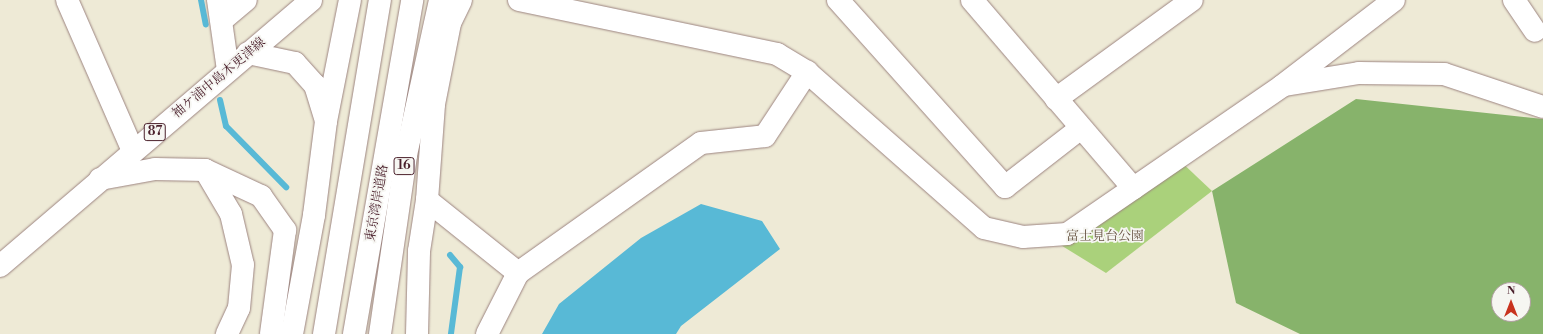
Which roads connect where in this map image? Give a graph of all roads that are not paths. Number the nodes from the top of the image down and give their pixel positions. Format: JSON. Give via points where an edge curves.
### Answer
{"nodes":[{"id":1,"x":68,"y":0,"type":"edge"},
{"id":2,"x":246,"y":0,"type":"edge"},
{"id":3,"x":311,"y":0,"type":"edge"},
{"id":4,"x":350,"y":0,"type":"edge"},
{"id":5,"x":380,"y":0,"type":"edge"},
{"id":6,"x":412,"y":0,"type":"edge"},
{"id":7,"x":440,"y":0,"type":"edge"},
{"id":8,"x":460,"y":0,"type":"edge"},
{"id":9,"x":518,"y":0,"type":"edge"},
{"id":10,"x":838,"y":0,"type":"edge"},
{"id":11,"x":1192,"y":0,"type":"edge"},
{"id":12,"x":1394,"y":0,"type":"edge"},
{"id":13,"x":1514,"y":0,"type":"edge"},
{"id":14,"x":980,"y":2,"type":"edge"},
{"id":15,"x":220,"y":10,"type":"edge"},
{"id":16,"x":1535,"y":31,"type":"dead end"},
{"id":17,"x":248,"y":53,"type":"junction"},
{"id":18,"x":228,"y":70,"type":"junction"},
{"id":19,"x":807,"y":72,"type":"junction"},
{"id":20,"x":1282,"y":86,"type":"junction"},
{"id":21,"x":1056,"y":99,"type":"junction"},
{"id":22,"x":1543,"y":107,"type":"edge"},
{"id":23,"x":326,"y":121,"type":"junction"},
{"id":24,"x":1080,"y":128,"type":"junction"},
{"id":25,"x":133,"y":151,"type":"junction"},
{"id":26,"x":205,"y":170,"type":"junction"},
{"id":27,"x":100,"y":179,"type":"junction"},
{"id":28,"x":1133,"y":188,"type":"junction"},
{"id":29,"x":427,"y":200,"type":"junction"},
{"id":30,"x":0,"y":266,"type":"edge"},
{"id":31,"x":518,"y":273,"type":"junction"},
{"id":32,"x":227,"y":334,"type":"edge"},
{"id":33,"x":271,"y":334,"type":"edge"},
{"id":34,"x":292,"y":334,"type":"edge"},
{"id":35,"x":324,"y":334,"type":"edge"},
{"id":36,"x":354,"y":334,"type":"edge"},
{"id":37,"x":380,"y":334,"type":"edge"},
{"id":38,"x":417,"y":334,"type":"edge"},
{"id":39,"x":487,"y":334,"type":"edge"}],
"edges":[{"from":1,"to":25,"type":"main road"},
{"from":2,"to":15,"type":"main road"},
{"from":3,"to":17,"type":"main road","name":"袖ケ浦中島木更津線","number":"87"},
{"from":4,"to":23,"type":"main road"},
{"from":5,"to":35,"type":"main road"},
{"from":6,"to":36,"type":"main road","name":"東京湾岸道路","number":"16"},
{"from":7,"to":37,"type":"main road","number":"16","via":[[406,155]]},
{"from":8,"to":29,"type":"main road","via":[[450,22],[434,104]]},
{"from":9,"to":19,"type":"main road","via":[[755,48],[777,54]]},
{"from":10,"to":24,"type":"main road","via":[[1005,187]]},
{"from":11,"to":21,"type":"main road"},
{"from":12,"to":20,"type":"main road"},
{"from":13,"to":16,"type":"main road"},
{"from":14,"to":21,"type":"main road"},
{"from":15,"to":18,"type":"main road"},
{"from":17,"to":18,"type":"main road","name":"袖ケ浦中島木更津線","number":"87"},
{"from":17,"to":23,"type":"main road","via":[[295,63],[315,85]]},
{"from":18,"to":25,"type":"main road","name":"袖ケ浦中島木更津線","number":"87"},
{"from":19,"to":28,"type":"main road","via":[[984,228],[1023,237],[1067,234]]},
{"from":19,"to":31,"type":"main road","via":[[765,136],[701,143]]},
{"from":20,"to":22,"type":"main road","via":[[1359,73],[1444,74]]},
{"from":20,"to":28,"type":"main road"},
{"from":21,"to":24,"type":"main road"},
{"from":23,"to":34,"type":"main road","via":[[314,215]]},
{"from":24,"to":28,"type":"main road"},
{"from":25,"to":27,"type":"main road","name":"袖ケ浦中島木更津線","number":"87"},
{"from":26,"to":27,"type":"main road","via":[[155,169]]},
{"from":26,"to":32,"type":"main road","via":[[231,214],[243,265],[239,308]]},
{"from":26,"to":33,"type":"main road","via":[[261,196],[286,230]]},
{"from":27,"to":30,"type":"main road","name":"袖ケ浦中島木更津線","number":"87"},
{"from":29,"to":31,"type":"main road"},
{"from":29,"to":38,"type":"main road","via":[[419,251]]},
{"from":31,"to":39,"type":"main road"}]}
